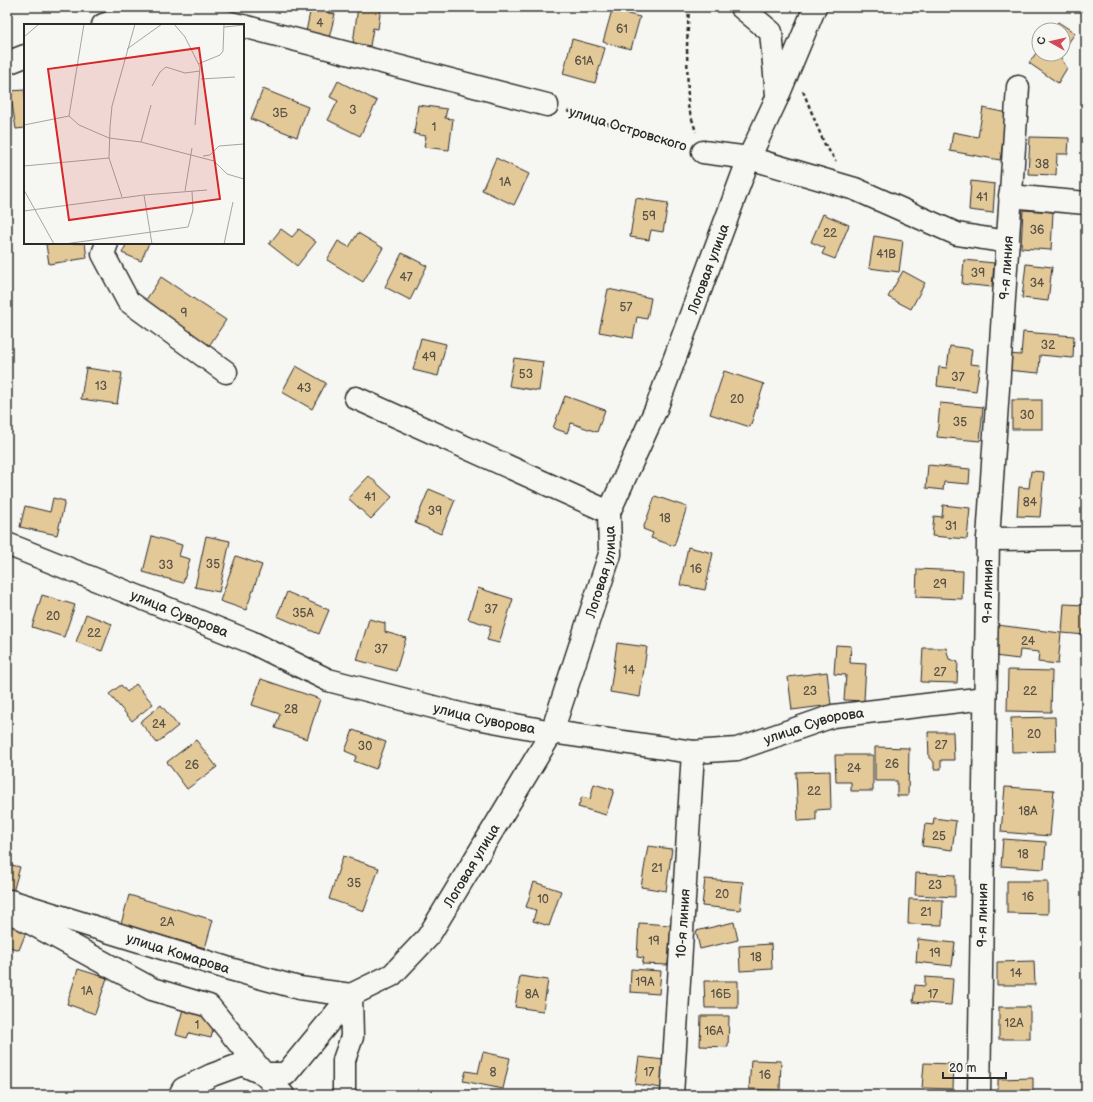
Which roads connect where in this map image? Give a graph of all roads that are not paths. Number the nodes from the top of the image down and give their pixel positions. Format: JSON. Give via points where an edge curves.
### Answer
{"nodes":[{"id":1,"x":741,"y":7,"type":"edge"},
{"id":2,"x":815,"y":7,"type":"edge"},
{"id":3,"x":106,"y":18,"type":"edge"},
{"id":4,"x":165,"y":19,"type":"edge"},
{"id":5,"x":232,"y":20,"type":"edge"},
{"id":6,"x":24,"y":56,"type":"edge"},
{"id":7,"x":7,"y":63,"type":"edge"},
{"id":8,"x":1018,"y":87,"type":"dead end"},
{"id":9,"x":777,"y":98,"type":"junction"},
{"id":10,"x":547,"y":105,"type":"road end"},
{"id":11,"x":703,"y":152,"type":"road end"},
{"id":12,"x":749,"y":158,"type":"junction"},
{"id":13,"x":1010,"y":196,"type":"junction"},
{"id":14,"x":1086,"y":202,"type":"edge"},
{"id":15,"x":1008,"y":242,"type":"junction"},
{"id":16,"x":107,"y":244,"type":"edge"},
{"id":17,"x":226,"y":372,"type":"dead end"},
{"id":18,"x":356,"y":398,"type":"dead end"},
{"id":19,"x":610,"y":512,"type":"junction"},
{"id":20,"x":1086,"y":538,"type":"edge"},
{"id":21,"x":988,"y":539,"type":"junction"},
{"id":22,"x":7,"y":544,"type":"edge"},
{"id":23,"x":985,"y":698,"type":"junction"},
{"id":24,"x":552,"y":732,"type":"junction"},
{"id":25,"x":693,"y":752,"type":"junction"},
{"id":26,"x":7,"y":900,"type":"edge"},
{"id":27,"x":7,"y":910,"type":"edge"},
{"id":28,"x":351,"y":995,"type":"junction"},
{"id":29,"x":264,"y":1074,"type":"junction"},
{"id":30,"x":180,"y":1095,"type":"edge"},
{"id":31,"x":283,"y":1095,"type":"edge"},
{"id":32,"x":344,"y":1095,"type":"edge"},
{"id":33,"x":672,"y":1095,"type":"edge"},
{"id":34,"x":979,"y":1095,"type":"edge"}],
"edges":[{"from":1,"to":9,"type":"street","via":[[771,32]]},
{"from":2,"to":9,"type":"street","name":"Логовая улица"},
{"from":3,"to":4,"type":"street","via":[[134,14]]},
{"from":4,"to":5,"type":"street","via":[[193,14]]},
{"from":5,"to":10,"type":"street"},
{"from":6,"to":7,"type":"street"},
{"from":8,"to":13,"type":"street","name":"9-я линия"},
{"from":9,"to":12,"type":"street","name":"Логовая улица"},
{"from":11,"to":12,"type":"street","name":"улица Островского"},
{"from":12,"to":15,"type":"street","name":"улица Островского","via":[[855,189],[957,234]]},
{"from":12,"to":19,"type":"street","name":"Логовая улица","via":[[656,409]]},
{"from":13,"to":14,"type":"street"},
{"from":13,"to":15,"type":"street","name":"9-я линия"},
{"from":15,"to":21,"type":"street","name":"9-я линия"},
{"from":16,"to":17,"type":"street","via":[[103,254],[128,301]]},
{"from":18,"to":19,"type":"street"},
{"from":19,"to":24,"type":"street","name":"Логовая улица","via":[[610,554]]},
{"from":20,"to":21,"type":"street"},
{"from":21,"to":23,"type":"street","name":"9-я линия"},
{"from":22,"to":24,"type":"street","name":"улица Суворова","via":[[251,642],[328,680],[472,717]]},
{"from":23,"to":25,"type":"street","name":"улица Суворова","via":[[833,716],[737,749]]},
{"from":23,"to":34,"type":"street","name":"9-я линия"},
{"from":24,"to":25,"type":"street","name":"улица Суворова"},
{"from":24,"to":28,"type":"street","name":"Логовая улица","via":[[428,937],[392,975]]},
{"from":25,"to":33,"type":"street","name":"10-я линия"},
{"from":26,"to":28,"type":"street","name":"улица Комарова","via":[[230,969],[299,988]]},
{"from":27,"to":29,"type":"street","via":[[152,990],[209,1006]]},
{"from":28,"to":29,"type":"street","via":[[286,1074]]},
{"from":28,"to":32,"type":"street","via":[[352,1036],[344,1060]]},
{"from":29,"to":30,"type":"street","via":[[242,1064],[212,1074],[183,1089]]},
{"from":29,"to":31,"type":"street"}]}
